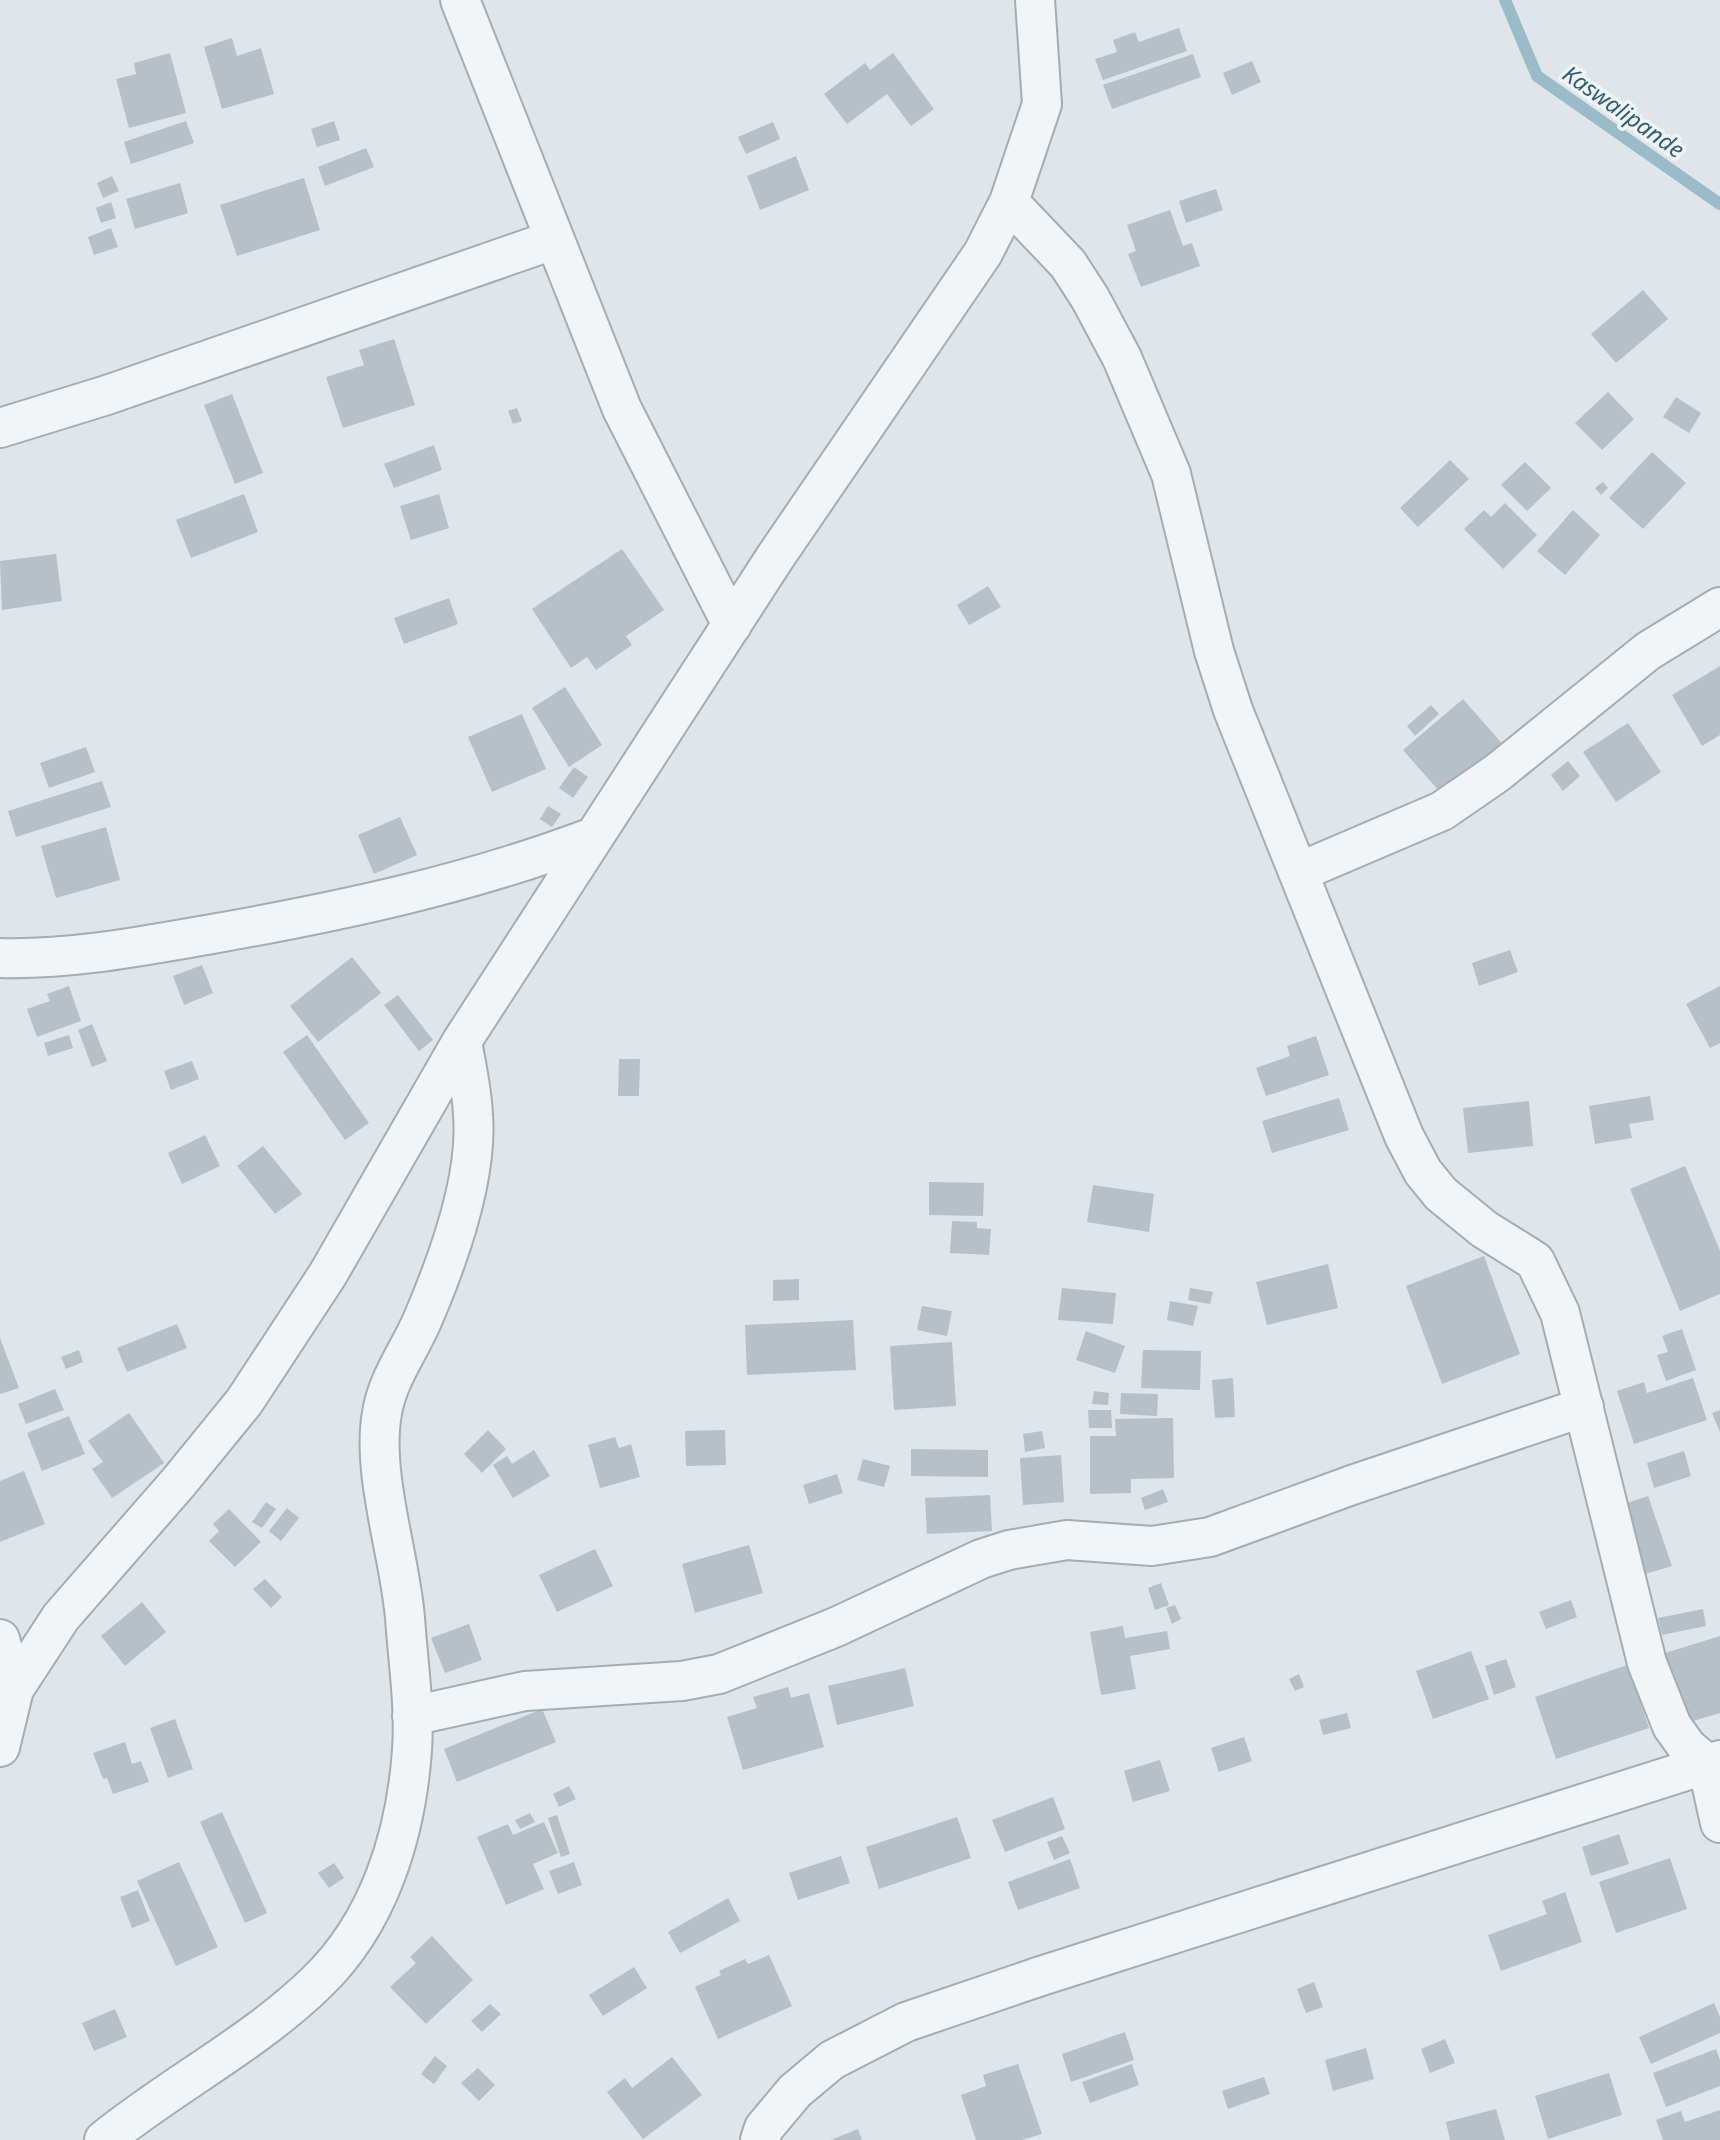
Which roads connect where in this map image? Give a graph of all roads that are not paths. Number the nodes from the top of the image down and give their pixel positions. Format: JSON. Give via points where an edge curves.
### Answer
{"nodes":[{"id":1,"x":460,"y":0,"type":"edge"},
{"id":2,"x":1035,"y":0,"type":"edge"},
{"id":3,"x":1009,"y":202,"type":"junction"},
{"id":4,"x":553,"y":240,"type":"junction"},
{"id":5,"x":0,"y":428,"type":"edge"},
{"id":6,"x":1720,"y":607,"type":"edge"},
{"id":7,"x":732,"y":625,"type":"junction"},
{"id":8,"x":593,"y":838,"type":"junction"},
{"id":9,"x":1298,"y":872,"type":"junction"},
{"id":10,"x":0,"y":958,"type":"edge"},
{"id":11,"x":462,"y":1041,"type":"junction"},
{"id":12,"x":1584,"y":1407,"type":"junction"},
{"id":13,"x":0,"y":1639,"type":"edge"},
{"id":14,"x":14,"y":1689,"type":"junction"},
{"id":15,"x":412,"y":1716,"type":"junction"},
{"id":16,"x":0,"y":1746,"type":"edge"},
{"id":17,"x":1714,"y":1762,"type":"edge"},
{"id":18,"x":1720,"y":1824,"type":"edge"},
{"id":19,"x":104,"y":2140,"type":"edge"},
{"id":20,"x":760,"y":2140,"type":"edge"}],
"edges":[{"from":1,"to":4,"type":"street"},
{"from":2,"to":3,"type":"street","via":[[1042,103]]},
{"from":3,"to":7,"type":"street","via":[[983,253]]},
{"from":3,"to":9,"type":"street","via":[[1068,264],[1122,358],[1171,474],[1214,652],[1233,710]]},
{"from":4,"to":5,"type":"street"},
{"from":4,"to":7,"type":"street","via":[[622,409]]},
{"from":6,"to":9,"type":"street","via":[[1648,651],[1497,773],[1442,811]]},
{"from":7,"to":8,"type":"street"},
{"from":8,"to":10,"type":"street","via":[[521,865],[313,916],[70,956]]},
{"from":8,"to":11,"type":"street"},
{"from":9,"to":12,"type":"street","via":[[1404,1136],[1441,1194],[1484,1229],[1535,1261],[1560,1313]]},
{"from":11,"to":14,"type":"street","via":[[328,1274],[244,1402],[61,1617]]},
{"from":11,"to":15,"type":"street","via":[[473,1115],[469,1182],[422,1321],[382,1411],[379,1438],[404,1604]]},
{"from":12,"to":15,"type":"street","via":[[1210,1537],[1152,1546],[1067,1540],[1009,1550],[836,1628],[719,1674],[682,1681],[525,1691]]},
{"from":12,"to":17,"type":"street","via":[[1651,1676],[1672,1726],[1687,1746]]},
{"from":13,"to":14,"type":"street"},
{"from":14,"to":16,"type":"street"},
{"from":15,"to":19,"type":"street","via":[[407,1785],[390,1865],[346,1949],[316,1983],[271,2020]]},
{"from":17,"to":18,"type":"street"},
{"from":17,"to":20,"type":"street","via":[[906,2022],[832,2060],[795,2091],[764,2128]]}]}
